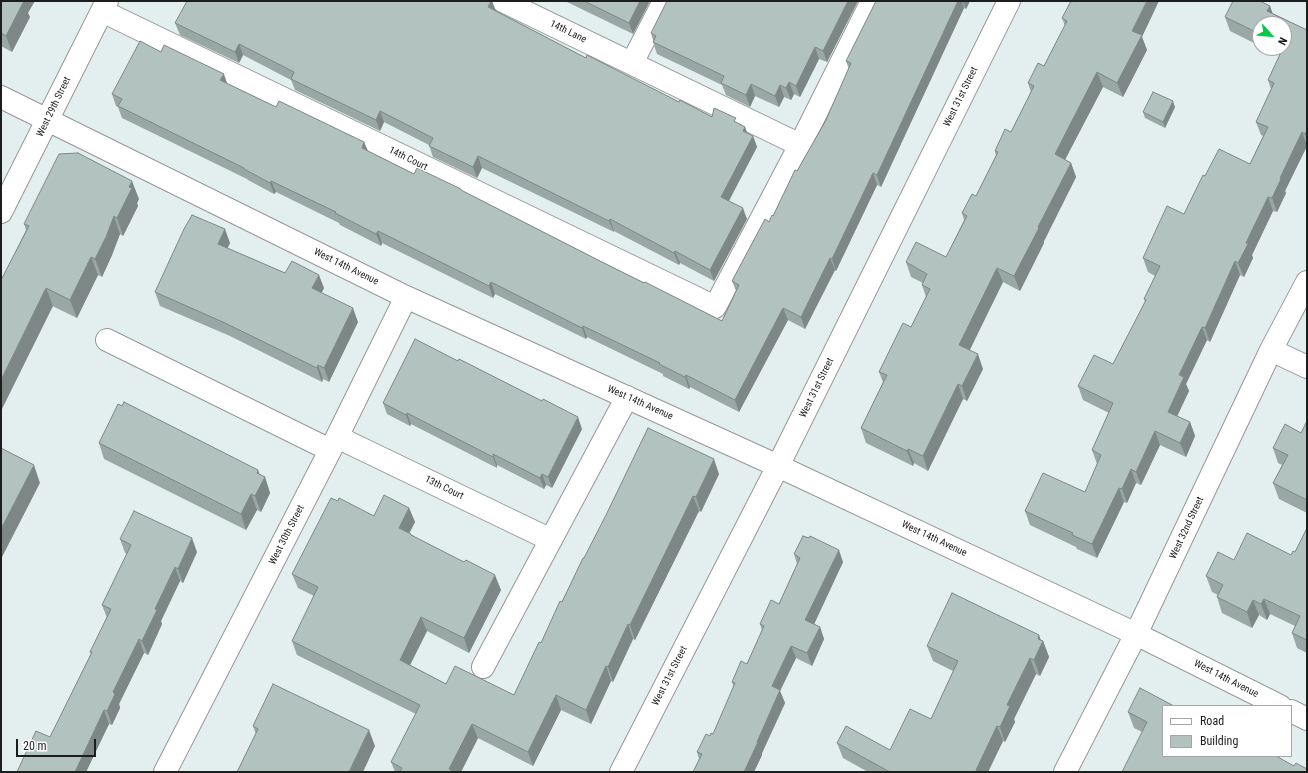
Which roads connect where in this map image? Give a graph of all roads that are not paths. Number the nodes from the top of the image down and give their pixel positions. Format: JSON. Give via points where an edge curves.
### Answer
{"nodes":[{"id":1,"x":503,"y":1,"type":"edge"},
{"id":2,"x":664,"y":1,"type":"edge"},
{"id":3,"x":872,"y":1,"type":"edge"},
{"id":4,"x":1009,"y":1,"type":"edge"},
{"id":5,"x":104,"y":6,"type":"edge"},
{"id":6,"x":632,"y":63,"type":"junction"},
{"id":7,"x":1,"y":98,"type":"edge"},
{"id":8,"x":48,"y":120,"type":"junction"},
{"id":9,"x":800,"y":145,"type":"junction"},
{"id":10,"x":1,"y":212,"type":"edge"},
{"id":11,"x":1307,"y":282,"type":"edge"},
{"id":12,"x":406,"y":297,"type":"junction"},
{"id":13,"x":107,"y":340,"type":"dead end"},
{"id":14,"x":1271,"y":350,"type":"junction"},
{"id":15,"x":1307,"y":367,"type":"edge"},
{"id":16,"x":627,"y":397,"type":"junction"},
{"id":17,"x":334,"y":443,"type":"junction"},
{"id":18,"x":778,"y":466,"type":"junction"},
{"id":19,"x":551,"y":540,"type":"junction"},
{"id":20,"x":1136,"y":634,"type":"junction"},
{"id":21,"x":483,"y":667,"type":"dead end"},
{"id":22,"x":1278,"y":705,"type":"edge"},
{"id":23,"x":1292,"y":712,"type":"edge"},
{"id":24,"x":1307,"y":720,"type":"edge"},
{"id":25,"x":165,"y":772,"type":"edge"},
{"id":26,"x":621,"y":772,"type":"edge"},
{"id":27,"x":1065,"y":772,"type":"edge"}],
"edges":[{"from":1,"to":6,"type":"street","name":"14th Lane"},
{"from":2,"to":6,"type":"street"},
{"from":3,"to":9,"type":"street"},
{"from":4,"to":18,"type":"street","name":"West 31st Street"},
{"from":5,"to":8,"type":"street","name":"West 29th Street"},
{"from":5,"to":9,"type":"street","name":"14th Court","via":[[715,306]]},
{"from":6,"to":9,"type":"street","name":"14th Lane"},
{"from":7,"to":8,"type":"street","name":"West 14th Avenue"},
{"from":8,"to":10,"type":"street","name":"West 29th Street"},
{"from":8,"to":12,"type":"street","name":"West 14th Avenue"},
{"from":11,"to":14,"type":"street","name":"West 32nd Street"},
{"from":12,"to":16,"type":"street","name":"West 14th Avenue"},
{"from":12,"to":17,"type":"street","name":"West 30th Street"},
{"from":13,"to":17,"type":"street","name":"13th Court"},
{"from":14,"to":15,"type":"street"},
{"from":14,"to":20,"type":"street","name":"West 32nd Street"},
{"from":16,"to":18,"type":"street","name":"West 14th Avenue"},
{"from":16,"to":19,"type":"street"},
{"from":17,"to":19,"type":"street","name":"13th Court"},
{"from":17,"to":25,"type":"street","name":"West 30th Street"},
{"from":18,"to":20,"type":"street","name":"West 14th Avenue"},
{"from":18,"to":26,"type":"street","name":"West 31st Street"},
{"from":19,"to":21,"type":"street"},
{"from":20,"to":22,"type":"street","name":"West 14th Avenue"},
{"from":20,"to":27,"type":"street","name":"West 32nd Street"},
{"from":23,"to":24,"type":"street"}]}
